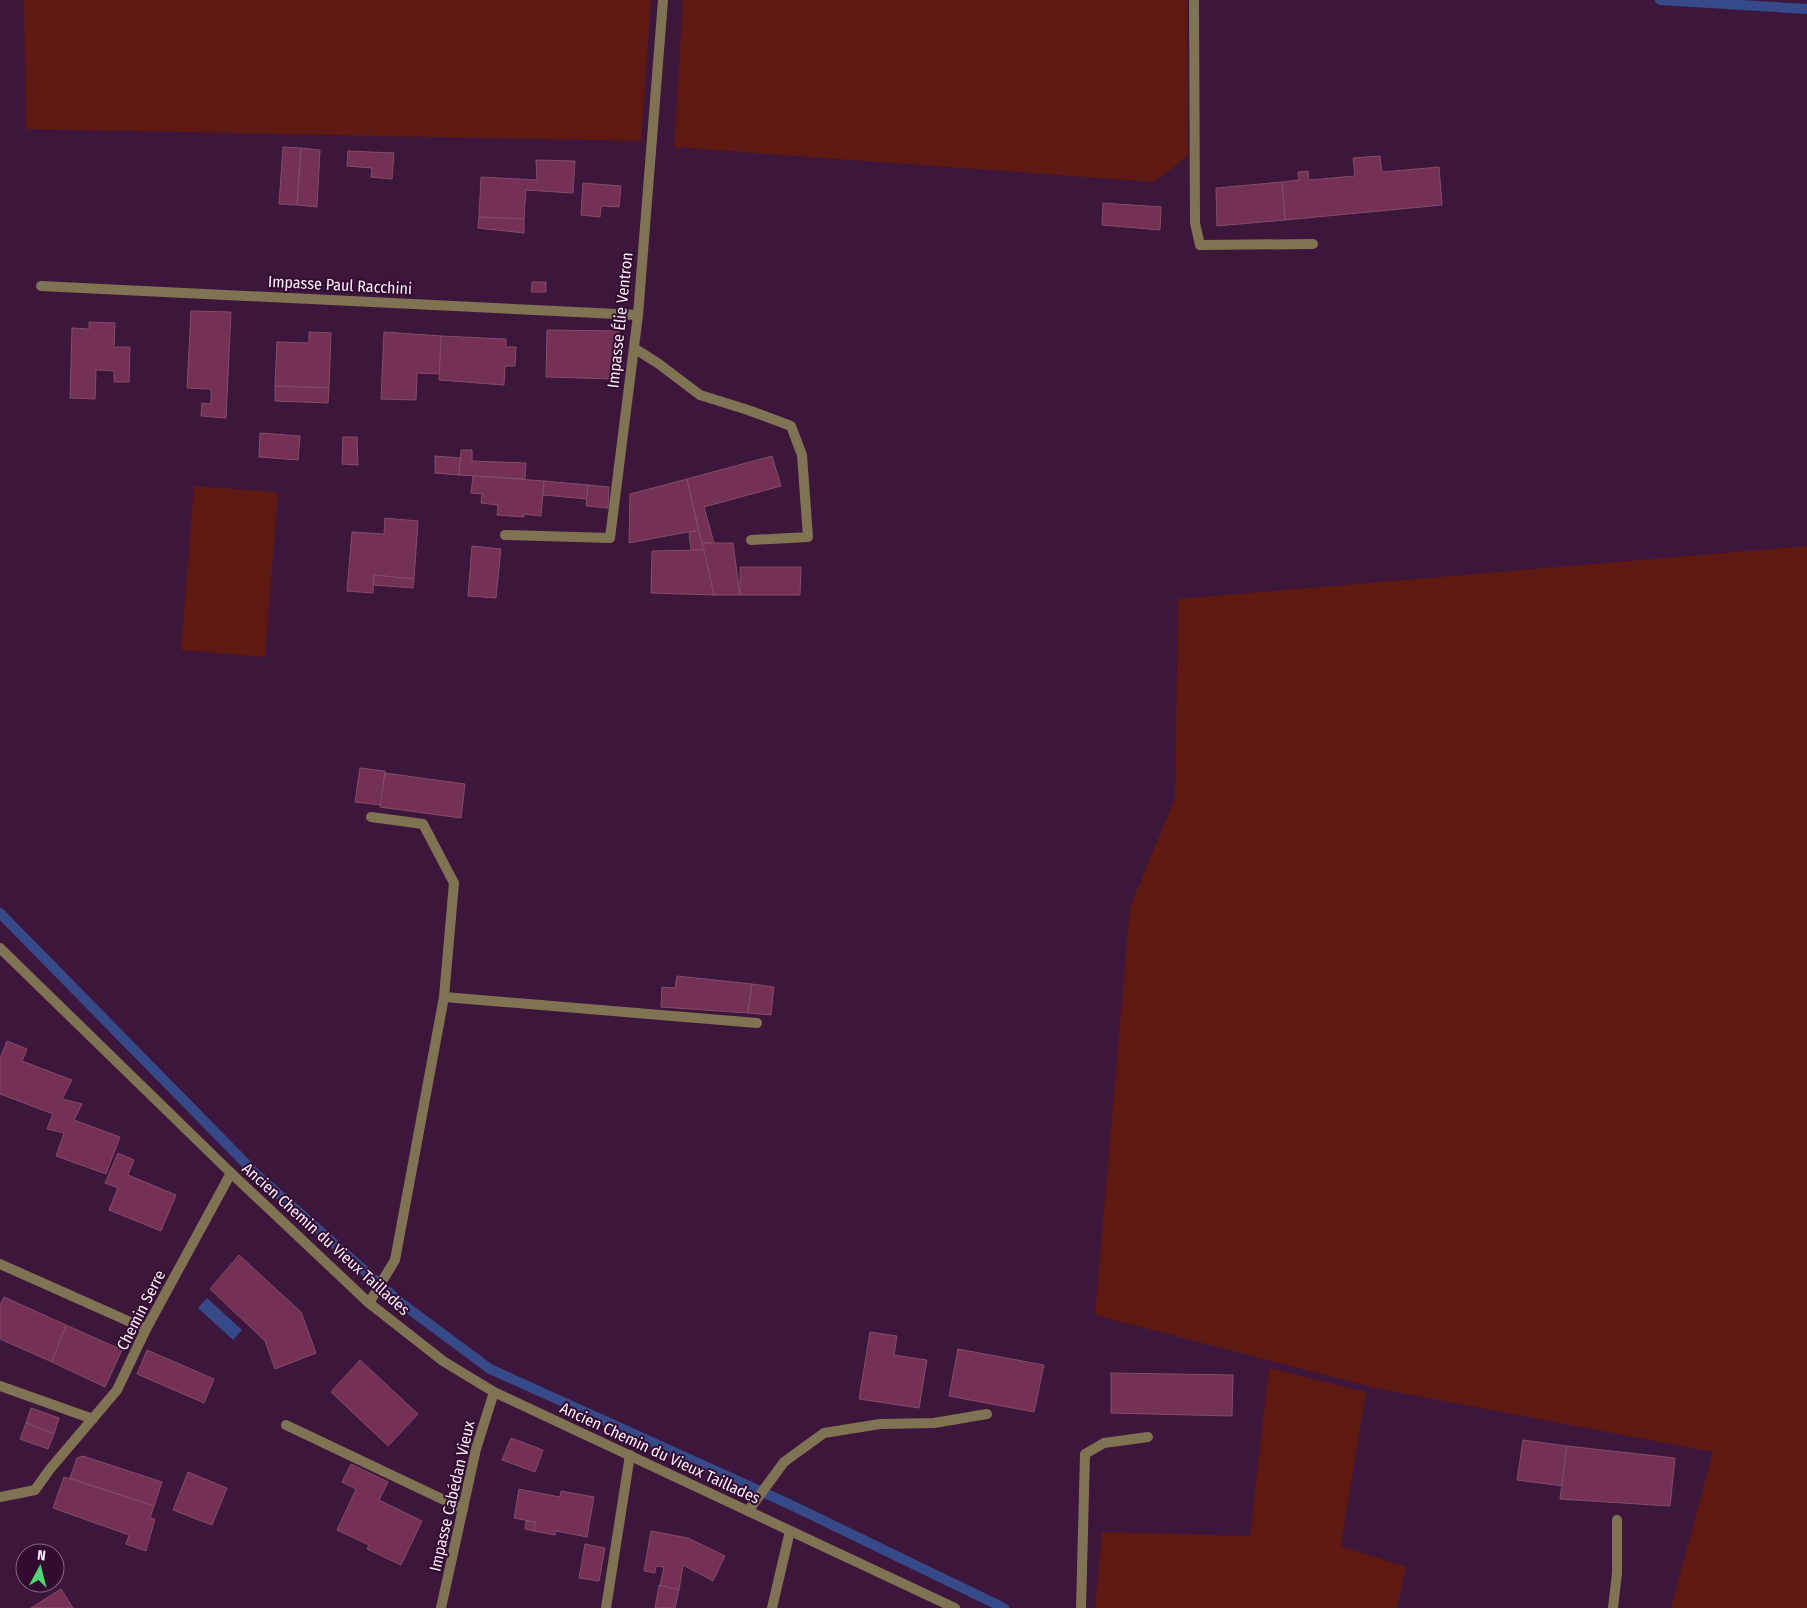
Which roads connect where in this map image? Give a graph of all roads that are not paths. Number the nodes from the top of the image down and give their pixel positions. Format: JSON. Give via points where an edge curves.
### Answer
{"nodes":[{"id":1,"x":664,"y":0,"type":"edge"},
{"id":2,"x":1194,"y":0,"type":"edge"},
{"id":3,"x":1313,"y":244,"type":"dead end"},
{"id":4,"x":41,"y":286,"type":"dead end"},
{"id":5,"x":638,"y":315,"type":"junction"},
{"id":6,"x":634,"y":348,"type":"junction"},
{"id":7,"x":505,"y":535,"type":"dead end"},
{"id":8,"x":750,"y":540,"type":"dead end"},
{"id":9,"x":371,"y":817,"type":"dead end"},
{"id":10,"x":0,"y":948,"type":"edge"},
{"id":11,"x":444,"y":997,"type":"junction"},
{"id":12,"x":758,"y":1024,"type":"dead end"},
{"id":13,"x":231,"y":1173,"type":"junction"},
{"id":14,"x":0,"y":1264,"type":"edge"},
{"id":15,"x":369,"y":1303,"type":"junction"},
{"id":16,"x":146,"y":1329,"type":"junction"},
{"id":17,"x":0,"y":1386,"type":"edge"},
{"id":18,"x":494,"y":1392,"type":"junction"},
{"id":19,"x":987,"y":1414,"type":"dead end"},
{"id":20,"x":92,"y":1419,"type":"junction"},
{"id":21,"x":286,"y":1425,"type":"dead end"},
{"id":22,"x":1148,"y":1437,"type":"dead end"},
{"id":23,"x":630,"y":1455,"type":"junction"},
{"id":24,"x":0,"y":1497,"type":"edge"},
{"id":25,"x":463,"y":1509,"type":"junction"},
{"id":26,"x":748,"y":1511,"type":"junction"},
{"id":27,"x":1617,"y":1520,"type":"dead end"},
{"id":28,"x":790,"y":1531,"type":"junction"},
{"id":29,"x":441,"y":1608,"type":"edge"},
{"id":30,"x":606,"y":1608,"type":"edge"},
{"id":31,"x":772,"y":1608,"type":"edge"},
{"id":32,"x":955,"y":1608,"type":"edge"},
{"id":33,"x":1081,"y":1608,"type":"edge"},
{"id":34,"x":1612,"y":1608,"type":"edge"}],
"edges":[{"from":1,"to":5,"type":"street","name":"Impasse Élie Ventron"},
{"from":2,"to":3,"type":"street","via":[[1195,223],[1200,245]]},
{"from":4,"to":5,"type":"street","name":"Impasse Paul Racchini"},
{"from":5,"to":6,"type":"street","name":"Impasse Élie Ventron"},
{"from":6,"to":7,"type":"street","name":"Impasse Élie Ventron","via":[[610,538]]},
{"from":6,"to":8,"type":"street","via":[[700,395],[791,426],[802,455],[808,537]]},
{"from":9,"to":11,"type":"street","via":[[423,824],[454,883]]},
{"from":10,"to":13,"type":"street","name":"Ancien Chemin du Vieux Taillades"},
{"from":11,"to":12,"type":"street"},
{"from":11,"to":15,"type":"street","via":[[395,1260]]},
{"from":13,"to":15,"type":"street","name":"Ancien Chemin du Vieux Taillades"},
{"from":13,"to":16,"type":"street","name":"Chemin Serre"},
{"from":14,"to":16,"type":"street"},
{"from":15,"to":18,"type":"street","name":"Ancien Chemin du Vieux Taillades","via":[[443,1361]]},
{"from":16,"to":20,"type":"street","name":"Chemin Serre","via":[[117,1390]]},
{"from":17,"to":20,"type":"street"},
{"from":18,"to":23,"type":"street","name":"Ancien Chemin du Vieux Taillades"},
{"from":18,"to":25,"type":"street","name":"Impasse Cabédan Vieux","via":[[476,1449]]},
{"from":19,"to":26,"type":"street","via":[[824,1433],[784,1462]]},
{"from":20,"to":24,"type":"street","name":"Chemin Serre","via":[[36,1490]]},
{"from":21,"to":25,"type":"street"},
{"from":22,"to":33,"type":"street","via":[[1104,1444],[1085,1454]]},
{"from":23,"to":26,"type":"street","name":"Ancien Chemin du Vieux Taillades"},
{"from":23,"to":30,"type":"street"},
{"from":25,"to":29,"type":"street","name":"Impasse Cabédan Vieux"},
{"from":26,"to":28,"type":"street","name":"Ancien Chemin du Vieux Taillades"},
{"from":27,"to":34,"type":"street","via":[[1617,1573]]},
{"from":28,"to":31,"type":"street"},
{"from":28,"to":32,"type":"street","name":"Ancien Chemin du Vieux Taillades"}]}
